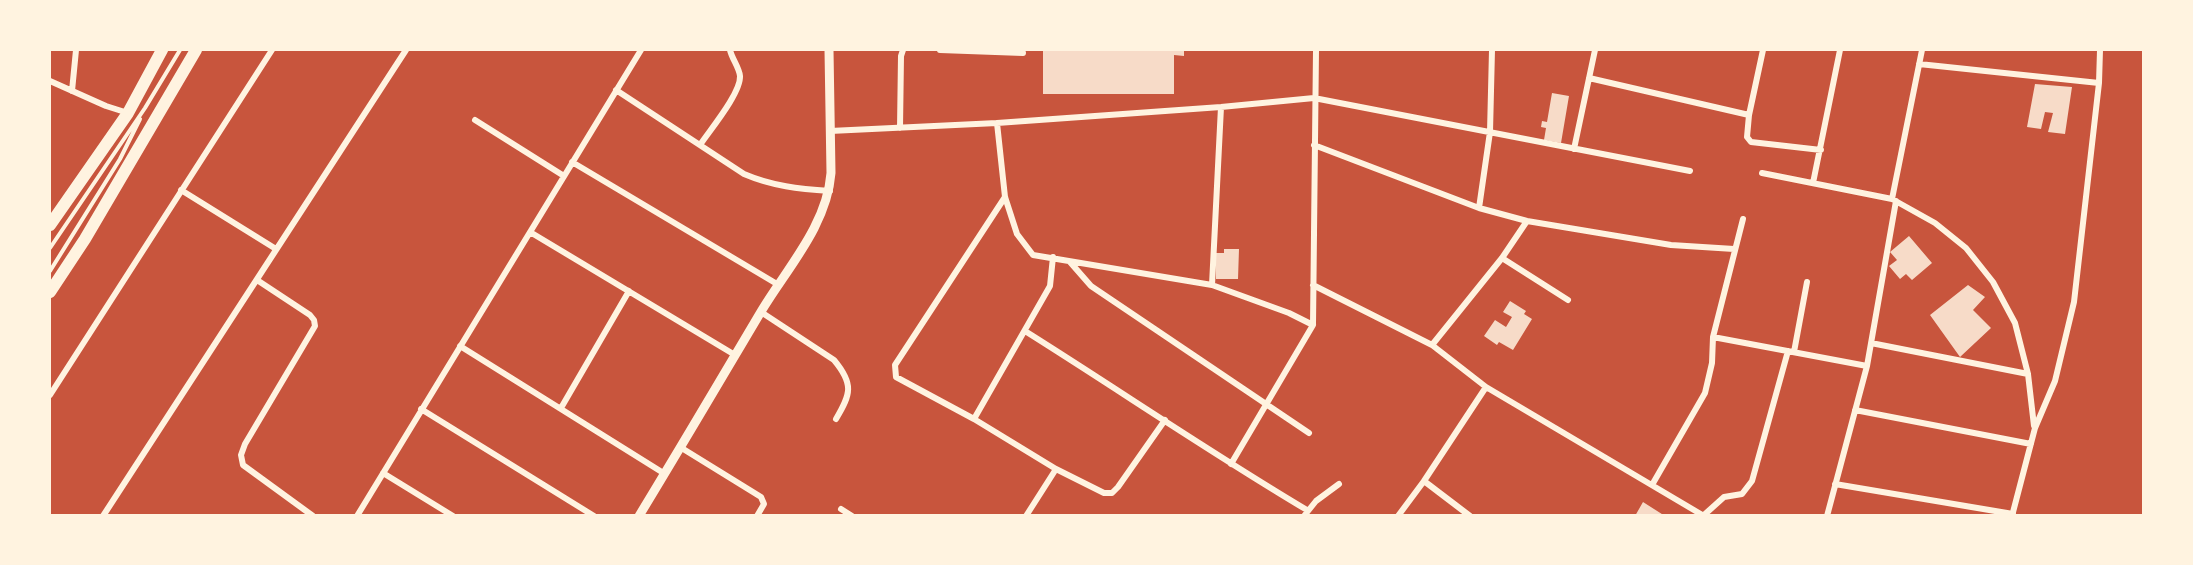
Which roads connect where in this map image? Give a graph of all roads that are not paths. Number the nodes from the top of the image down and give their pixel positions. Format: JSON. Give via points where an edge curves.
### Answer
{"nodes":[{"id":1,"x":76,"y":50,"type":"edge"},
{"id":2,"x":162,"y":50,"type":"edge"},
{"id":3,"x":180,"y":50,"type":"edge"},
{"id":4,"x":196,"y":50,"type":"edge"},
{"id":5,"x":272,"y":50,"type":"edge"},
{"id":6,"x":406,"y":50,"type":"edge"},
{"id":7,"x":641,"y":50,"type":"edge"},
{"id":8,"x":730,"y":50,"type":"edge"},
{"id":9,"x":829,"y":50,"type":"edge"},
{"id":10,"x":903,"y":50,"type":"edge"},
{"id":11,"x":940,"y":50,"type":"edge"},
{"id":12,"x":1316,"y":50,"type":"edge"},
{"id":13,"x":1492,"y":50,"type":"edge"},
{"id":14,"x":1595,"y":50,"type":"edge"},
{"id":15,"x":1763,"y":50,"type":"edge"},
{"id":16,"x":1840,"y":50,"type":"edge"},
{"id":17,"x":1922,"y":50,"type":"edge"},
{"id":18,"x":2100,"y":50,"type":"edge"},
{"id":19,"x":1023,"y":53,"type":"dead end"},
{"id":20,"x":1919,"y":64,"type":"junction"},
{"id":21,"x":1589,"y":78,"type":"junction"},
{"id":22,"x":50,"y":81,"type":"edge"},
{"id":23,"x":2099,"y":82,"type":"junction"},
{"id":24,"x":616,"y":90,"type":"junction"},
{"id":25,"x":72,"y":91,"type":"junction"},
{"id":26,"x":1314,"y":98,"type":"junction"},
{"id":27,"x":1221,"y":107,"type":"junction"},
{"id":28,"x":146,"y":108,"type":"junction"},
{"id":29,"x":128,"y":113,"type":"junction"},
{"id":30,"x":1749,"y":115,"type":"junction"},
{"id":31,"x":475,"y":120,"type":"dead end"},
{"id":32,"x":997,"y":123,"type":"junction"},
{"id":33,"x":900,"y":128,"type":"junction"},
{"id":34,"x":830,"y":131,"type":"junction"},
{"id":35,"x":1490,"y":132,"type":"junction"},
{"id":36,"x":700,"y":145,"type":"junction"},
{"id":37,"x":1314,"y":145,"type":"junction"},
{"id":38,"x":1574,"y":149,"type":"junction"},
{"id":39,"x":1821,"y":150,"type":"junction"},
{"id":40,"x":572,"y":162,"type":"junction"},
{"id":41,"x":1690,"y":171,"type":"dead end"},
{"id":42,"x":1762,"y":173,"type":"dead end"},
{"id":43,"x":564,"y":176,"type":"junction"},
{"id":44,"x":1813,"y":183,"type":"junction"},
{"id":45,"x":181,"y":190,"type":"junction"},
{"id":46,"x":830,"y":191,"type":"junction"},
{"id":47,"x":1005,"y":197,"type":"junction"},
{"id":48,"x":1894,"y":200,"type":"junction"},
{"id":49,"x":1479,"y":208,"type":"junction"},
{"id":50,"x":1743,"y":219,"type":"dead end"},
{"id":51,"x":1527,"y":220,"type":"junction"},
{"id":52,"x":50,"y":225,"type":"edge"},
{"id":53,"x":530,"y":232,"type":"junction"},
{"id":54,"x":50,"y":248,"type":"edge"},
{"id":55,"x":276,"y":249,"type":"junction"},
{"id":56,"x":1734,"y":249,"type":"junction"},
{"id":57,"x":1053,"y":257,"type":"junction"},
{"id":58,"x":1502,"y":258,"type":"junction"},
{"id":59,"x":1070,"y":261,"type":"junction"},
{"id":60,"x":50,"y":271,"type":"edge"},
{"id":61,"x":257,"y":280,"type":"junction"},
{"id":62,"x":1807,"y":282,"type":"dead end"},
{"id":63,"x":777,"y":284,"type":"junction"},
{"id":64,"x":1212,"y":285,"type":"junction"},
{"id":65,"x":1313,"y":285,"type":"junction"},
{"id":66,"x":629,"y":291,"type":"junction"},
{"id":67,"x":50,"y":292,"type":"edge"},
{"id":68,"x":1568,"y":300,"type":"dead end"},
{"id":69,"x":761,"y":312,"type":"junction"},
{"id":70,"x":1313,"y":325,"type":"junction"},
{"id":71,"x":1025,"y":331,"type":"junction"},
{"id":72,"x":1713,"y":337,"type":"junction"},
{"id":73,"x":1871,"y":343,"type":"junction"},
{"id":74,"x":1432,"y":345,"type":"junction"},
{"id":75,"x":460,"y":346,"type":"junction"},
{"id":76,"x":1791,"y":352,"type":"junction"},
{"id":77,"x":735,"y":355,"type":"junction"},
{"id":78,"x":1867,"y":366,"type":"junction"},
{"id":79,"x":2028,"y":374,"type":"junction"},
{"id":80,"x":1486,"y":387,"type":"junction"},
{"id":81,"x":50,"y":395,"type":"edge"},
{"id":82,"x":1267,"y":405,"type":"junction"},
{"id":83,"x":561,"y":408,"type":"junction"},
{"id":84,"x":421,"y":409,"type":"junction"},
{"id":85,"x":1855,"y":410,"type":"junction"},
{"id":86,"x":836,"y":419,"type":"dead end"},
{"id":87,"x":974,"y":419,"type":"junction"},
{"id":88,"x":1165,"y":420,"type":"junction"},
{"id":89,"x":2035,"y":428,"type":"junction"},
{"id":90,"x":1309,"y":433,"type":"dead end"},
{"id":91,"x":2031,"y":444,"type":"junction"},
{"id":92,"x":680,"y":447,"type":"junction"},
{"id":93,"x":1231,"y":464,"type":"junction"},
{"id":94,"x":1056,"y":469,"type":"junction"},
{"id":95,"x":383,"y":474,"type":"junction"},
{"id":96,"x":664,"y":474,"type":"junction"},
{"id":97,"x":1424,"y":481,"type":"junction"},
{"id":98,"x":1339,"y":484,"type":"dead end"},
{"id":99,"x":1835,"y":484,"type":"junction"},
{"id":100,"x":1652,"y":485,"type":"junction"},
{"id":101,"x":841,"y":509,"type":"dead end"},
{"id":102,"x":1305,"y":513,"type":"edge"},
{"id":103,"x":1704,"y":515,"type":"edge"},
{"id":104,"x":2013,"y":515,"type":"edge"},
{"id":105,"x":103,"y":516,"type":"edge"},
{"id":106,"x":313,"y":516,"type":"edge"},
{"id":107,"x":357,"y":516,"type":"edge"},
{"id":108,"x":453,"y":516,"type":"edge"},
{"id":109,"x":594,"y":516,"type":"edge"},
{"id":110,"x":639,"y":516,"type":"edge"},
{"id":111,"x":757,"y":516,"type":"edge"},
{"id":112,"x":852,"y":516,"type":"edge"},
{"id":113,"x":1026,"y":516,"type":"edge"},
{"id":114,"x":1398,"y":516,"type":"edge"},
{"id":115,"x":1470,"y":516,"type":"edge"},
{"id":116,"x":1827,"y":516,"type":"edge"}],
"edges":[{"from":1,"to":25,"type":"street"},
{"from":2,"to":29,"type":"main road"},
{"from":3,"to":28,"type":"lane"},
{"from":4,"to":67,"type":"main road"},
{"from":5,"to":45,"type":"street"},
{"from":6,"to":55,"type":"street"},
{"from":7,"to":24,"type":"street"},
{"from":8,"to":36,"type":"street","via":[[740,79]]},
{"from":9,"to":34,"type":"street"},
{"from":10,"to":33,"type":"street"},
{"from":11,"to":19,"type":"street"},
{"from":12,"to":26,"type":"street"},
{"from":13,"to":35,"type":"street"},
{"from":14,"to":21,"type":"street"},
{"from":15,"to":30,"type":"street"},
{"from":16,"to":39,"type":"street"},
{"from":17,"to":20,"type":"street"},
{"from":18,"to":23,"type":"street"},
{"from":20,"to":23,"type":"street"},
{"from":20,"to":48,"type":"street"},
{"from":21,"to":30,"type":"street"},
{"from":21,"to":38,"type":"street"},
{"from":22,"to":25,"type":"street"},
{"from":23,"to":89,"type":"street","via":[[2074,302],[2055,381]]},
{"from":24,"to":36,"type":"street"},
{"from":24,"to":40,"type":"street"},
{"from":25,"to":29,"type":"street"},
{"from":26,"to":27,"type":"street"},
{"from":26,"to":35,"type":"street"},
{"from":26,"to":37,"type":"street"},
{"from":27,"to":32,"type":"street"},
{"from":27,"to":64,"type":"street"},
{"from":28,"to":54,"type":"lane"},
{"from":28,"to":60,"type":"lane","via":[[120,159]]},
{"from":29,"to":52,"type":"main road"},
{"from":30,"to":39,"type":"street","via":[[1747,137],[1751,142]]},
{"from":31,"to":43,"type":"street"},
{"from":32,"to":33,"type":"street"},
{"from":32,"to":47,"type":"street"},
{"from":33,"to":34,"type":"street"},
{"from":34,"to":46,"type":"street"},
{"from":35,"to":38,"type":"street"},
{"from":35,"to":49,"type":"street"},
{"from":36,"to":46,"type":"street","via":[[764,183]]},
{"from":37,"to":49,"type":"street"},
{"from":37,"to":65,"type":"street"},
{"from":38,"to":41,"type":"street"},
{"from":39,"to":44,"type":"street"},
{"from":40,"to":43,"type":"street"},
{"from":40,"to":63,"type":"street"},
{"from":42,"to":44,"type":"street"},
{"from":43,"to":53,"type":"street"},
{"from":44,"to":48,"type":"street"},
{"from":45,"to":55,"type":"street"},
{"from":45,"to":81,"type":"street"},
{"from":46,"to":63,"type":"street","via":[[823,212]]},
{"from":47,"to":57,"type":"street","via":[[1017,234],[1033,255]]},
{"from":47,"to":87,"type":"street","via":[[895,365],[896,377]]},
{"from":48,"to":73,"type":"street"},
{"from":48,"to":79,"type":"street","via":[[1935,223],[1966,248],[1993,282],[2015,323]]},
{"from":49,"to":51,"type":"street"},
{"from":50,"to":56,"type":"street"},
{"from":51,"to":56,"type":"street","via":[[1671,245]]},
{"from":51,"to":58,"type":"street"},
{"from":53,"to":66,"type":"street"},
{"from":53,"to":75,"type":"street"},
{"from":55,"to":61,"type":"street"},
{"from":56,"to":72,"type":"street"},
{"from":57,"to":59,"type":"street"},
{"from":57,"to":71,"type":"street","via":[[1050,286]]},
{"from":58,"to":68,"type":"street"},
{"from":58,"to":74,"type":"street"},
{"from":59,"to":64,"type":"street"},
{"from":59,"to":82,"type":"street","via":[[1091,286]]},
{"from":61,"to":105,"type":"street"},
{"from":61,"to":106,"type":"street","via":[[310,315],[315,326],[244,444],[243,465]]},
{"from":62,"to":76,"type":"street"},
{"from":63,"to":69,"type":"street"},
{"from":64,"to":70,"type":"street"},
{"from":65,"to":70,"type":"street"},
{"from":65,"to":74,"type":"street"},
{"from":66,"to":77,"type":"street"},
{"from":66,"to":83,"type":"street"},
{"from":69,"to":77,"type":"street"},
{"from":69,"to":86,"type":"street","via":[[834,360],[843,371],[849,395]]},
{"from":70,"to":82,"type":"street"},
{"from":71,"to":87,"type":"street"},
{"from":71,"to":88,"type":"street"},
{"from":72,"to":76,"type":"street"},
{"from":72,"to":100,"type":"street","via":[[1705,393]]},
{"from":73,"to":78,"type":"street"},
{"from":73,"to":79,"type":"street"},
{"from":74,"to":80,"type":"street"},
{"from":75,"to":83,"type":"street"},
{"from":75,"to":84,"type":"street"},
{"from":76,"to":78,"type":"street"},
{"from":76,"to":103,"type":"street","via":[[1752,481],[1742,494],[1724,497]]},
{"from":77,"to":92,"type":"street"},
{"from":78,"to":85,"type":"street"},
{"from":79,"to":89,"type":"street"},
{"from":80,"to":97,"type":"street"},
{"from":80,"to":100,"type":"street"},
{"from":82,"to":90,"type":"street"},
{"from":82,"to":93,"type":"street"},
{"from":83,"to":96,"type":"street"},
{"from":84,"to":95,"type":"street"},
{"from":84,"to":109,"type":"street"},
{"from":85,"to":91,"type":"street"},
{"from":85,"to":99,"type":"street"},
{"from":87,"to":94,"type":"street"},
{"from":88,"to":93,"type":"street"},
{"from":88,"to":94,"type":"street","via":[[1112,493],[1104,493]]},
{"from":89,"to":91,"type":"street"},
{"from":91,"to":104,"type":"street"},
{"from":92,"to":96,"type":"street"},
{"from":92,"to":111,"type":"street","via":[[761,496],[764,504]]},
{"from":93,"to":102,"type":"street"},
{"from":94,"to":113,"type":"street"},
{"from":95,"to":107,"type":"street"},
{"from":95,"to":108,"type":"street"},
{"from":96,"to":110,"type":"street"},
{"from":97,"to":114,"type":"street"},
{"from":97,"to":115,"type":"street"},
{"from":98,"to":102,"type":"street"},
{"from":99,"to":104,"type":"street"},
{"from":99,"to":116,"type":"street"},
{"from":100,"to":103,"type":"street"},
{"from":101,"to":112,"type":"street"}]}
